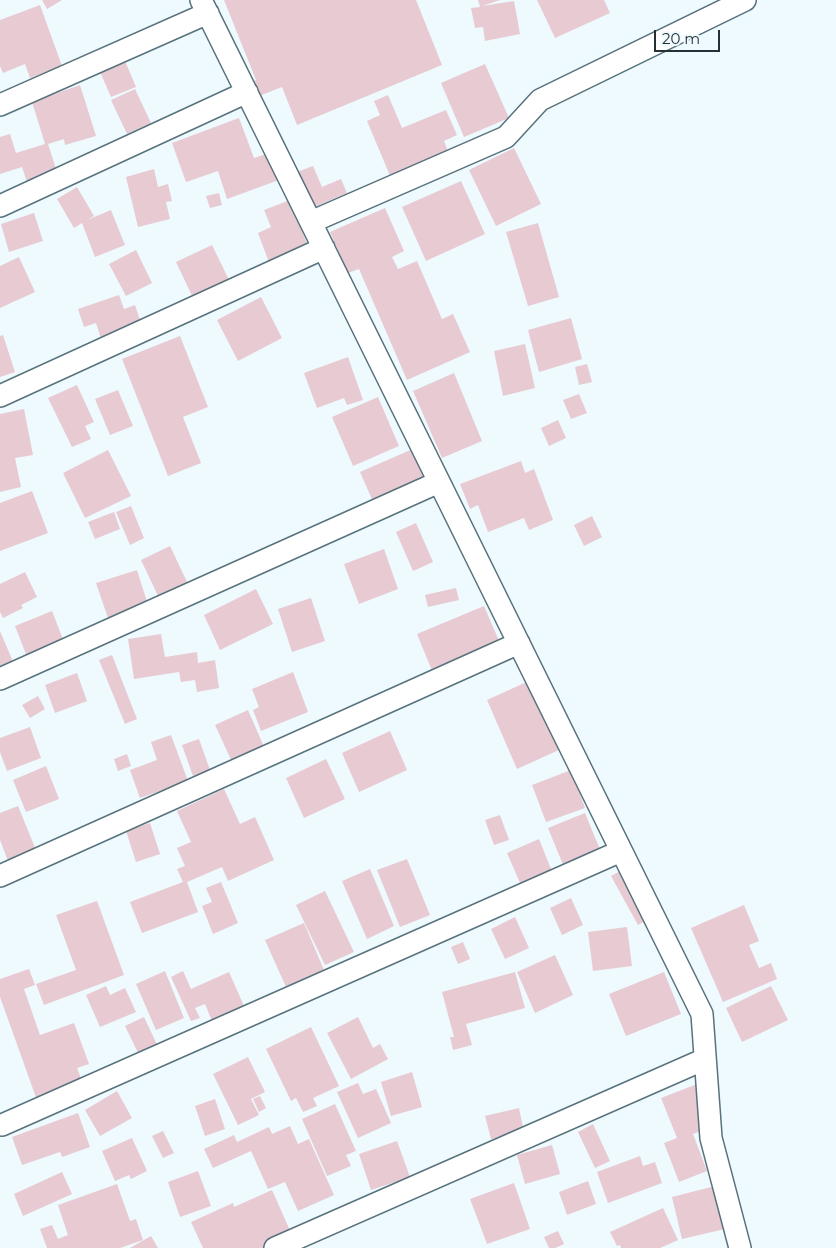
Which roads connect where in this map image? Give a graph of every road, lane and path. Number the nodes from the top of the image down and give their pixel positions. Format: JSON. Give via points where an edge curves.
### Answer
{"nodes":[{"id":1,"x":745,"y":0,"type":"edge"},
{"id":2,"x":204,"y":6,"type":"edge"},
{"id":3,"x":246,"y":92,"type":"junction"},
{"id":4,"x":0,"y":105,"type":"edge"},
{"id":5,"x":0,"y":206,"type":"edge"},
{"id":6,"x":311,"y":222,"type":"junction"},
{"id":7,"x":324,"y":248,"type":"junction"},
{"id":8,"x":0,"y":396,"type":"edge"},
{"id":9,"x":439,"y":482,"type":"junction"},
{"id":10,"x":519,"y":643,"type":"junction"},
{"id":11,"x":0,"y":679,"type":"edge"},
{"id":12,"x":621,"y":851,"type":"junction"},
{"id":13,"x":0,"y":876,"type":"edge"},
{"id":14,"x":705,"y":1058,"type":"junction"},
{"id":15,"x":2,"y":1125,"type":"dead end"},
{"id":16,"x":275,"y":1248,"type":"edge"},
{"id":17,"x":740,"y":1248,"type":"edge"}],
"edges":[{"from":1,"to":6,"type":"street","via":[[540,100],[506,137]]},
{"from":2,"to":3,"type":"street"},
{"from":2,"to":4,"type":"street"},
{"from":3,"to":5,"type":"street"},
{"from":3,"to":6,"type":"street"},
{"from":6,"to":7,"type":"street"},
{"from":7,"to":8,"type":"street"},
{"from":7,"to":9,"type":"street"},
{"from":9,"to":10,"type":"street"},
{"from":9,"to":11,"type":"street"},
{"from":10,"to":12,"type":"street"},
{"from":10,"to":13,"type":"street"},
{"from":12,"to":14,"type":"street","via":[[702,1014]]},
{"from":12,"to":15,"type":"street"},
{"from":14,"to":16,"type":"street"},
{"from":14,"to":17,"type":"street","via":[[712,1138]]}]}
